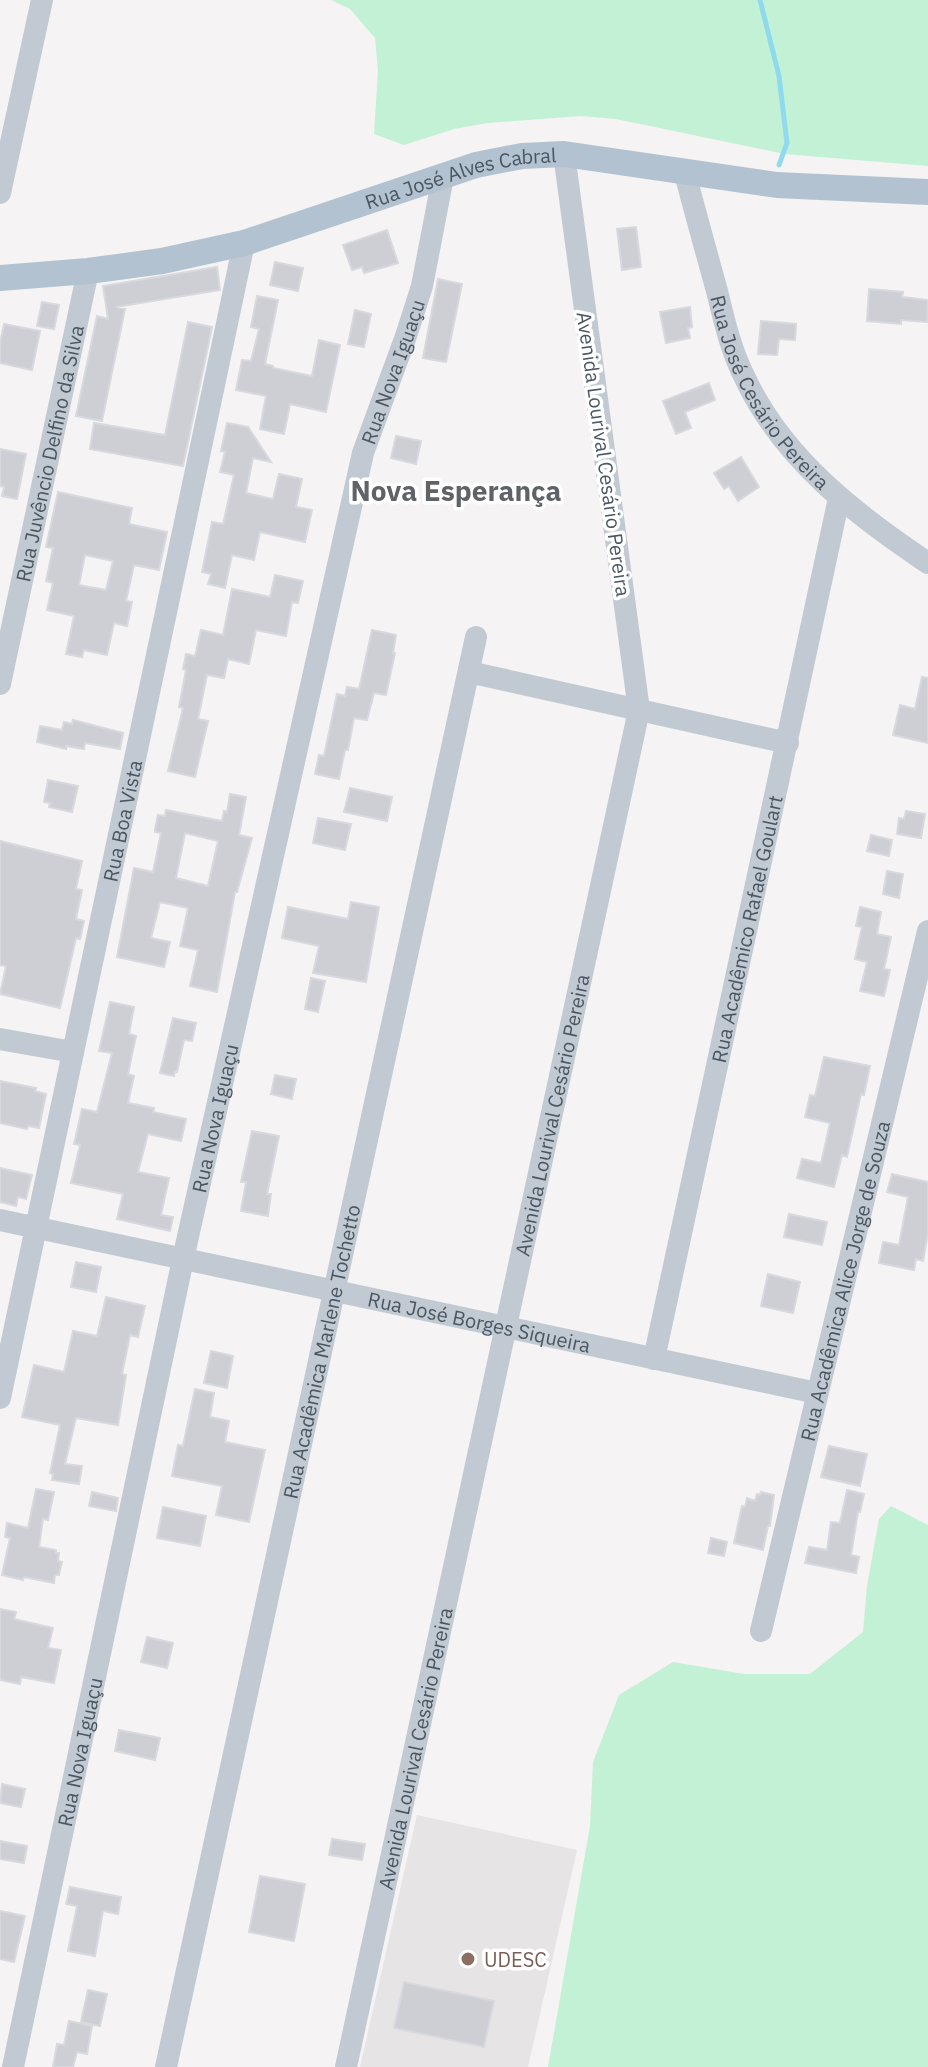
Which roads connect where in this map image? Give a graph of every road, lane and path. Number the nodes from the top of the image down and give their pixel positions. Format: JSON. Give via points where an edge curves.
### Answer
{"nodes":[{"id":1,"x":42,"y":0,"type":"edge"},
{"id":2,"x":564,"y":154,"type":"junction"},
{"id":3,"x":685,"y":173,"type":"junction"},
{"id":4,"x":443,"y":177,"type":"junction"},
{"id":5,"x":928,"y":192,"type":"edge"},
{"id":6,"x":0,"y":193,"type":"edge"},
{"id":7,"x":244,"y":243,"type":"junction"},
{"id":8,"x":88,"y":271,"type":"junction"},
{"id":9,"x":0,"y":278,"type":"edge"},
{"id":10,"x":839,"y":498,"type":"junction"},
{"id":11,"x":928,"y":563,"type":"edge"},
{"id":12,"x":476,"y":637,"type":"dead end"},
{"id":13,"x":469,"y":672,"type":"junction"},
{"id":14,"x":0,"y":684,"type":"edge"},
{"id":15,"x":639,"y":710,"type":"junction"},
{"id":16,"x":788,"y":743,"type":"junction"},
{"id":17,"x":928,"y":931,"type":"edge"},
{"id":18,"x":0,"y":1039,"type":"edge"},
{"id":19,"x":73,"y":1052,"type":"junction"},
{"id":20,"x":0,"y":1220,"type":"edge"},
{"id":21,"x":36,"y":1227,"type":"junction"},
{"id":22,"x":183,"y":1259,"type":"junction"},
{"id":23,"x":334,"y":1291,"type":"junction"},
{"id":24,"x":506,"y":1327,"type":"junction"},
{"id":25,"x":654,"y":1359,"type":"junction"},
{"id":26,"x":817,"y":1393,"type":"junction"},
{"id":27,"x":0,"y":1398,"type":"edge"},
{"id":28,"x":761,"y":1631,"type":"dead end"},
{"id":29,"x":13,"y":2067,"type":"edge"},
{"id":30,"x":166,"y":2067,"type":"edge"},
{"id":31,"x":346,"y":2067,"type":"edge"}],
"edges":[{"from":1,"to":6,"type":"street"},
{"from":2,"to":3,"type":"main road","name":"Rua José Alves Cabral"},
{"from":2,"to":4,"type":"main road","name":"Rua José Alves Cabral","via":[[522,156]]},
{"from":2,"to":15,"type":"street","name":"Avenida Lourival Cesário Pereira"},
{"from":3,"to":5,"type":"main road","name":"Rua José Alves Cabral","via":[[777,185]]},
{"from":3,"to":10,"type":"street","name":"Rua José Cesário Pereira","via":[[744,377],[785,440]]},
{"from":4,"to":7,"type":"main road","name":"Rua José Alves Cabral"},
{"from":4,"to":22,"type":"street","name":"Rua Nova Iguaçu","via":[[422,286],[363,453]]},
{"from":7,"to":8,"type":"main road","name":"Rua José Alves Cabral"},
{"from":7,"to":19,"type":"street","name":"Rua Boa Vista"},
{"from":8,"to":9,"type":"main road","name":"Rua José Alves Cabral"},
{"from":8,"to":14,"type":"street","name":"Rua Juvêncio Delfino da Silva"},
{"from":10,"to":11,"type":"street","name":"Rua José Cesário Pereira"},
{"from":10,"to":16,"type":"street","name":"Rua Acadêmico Rafael Goulart"},
{"from":12,"to":13,"type":"street","name":"Rua Acadêmica Marlene Tochetto"},
{"from":13,"to":15,"type":"street"},
{"from":13,"to":23,"type":"street","name":"Rua Acadêmica Marlene Tochetto"},
{"from":15,"to":16,"type":"street"},
{"from":15,"to":24,"type":"street","name":"Avenida Lourival Cesário Pereira"},
{"from":16,"to":25,"type":"street","name":"Rua Acadêmico Rafael Goulart"},
{"from":17,"to":26,"type":"street","name":"Rua Acadêmica Alice Jorge de Souza"},
{"from":18,"to":19,"type":"street"},
{"from":19,"to":21,"type":"street","name":"Rua Boa Vista"},
{"from":20,"to":21,"type":"street","name":"Rua José Borges Siqueira"},
{"from":21,"to":22,"type":"street","name":"Rua José Borges Siqueira"},
{"from":21,"to":27,"type":"street","name":"Rua Boa Vista"},
{"from":22,"to":23,"type":"street","name":"Rua José Borges Siqueira"},
{"from":22,"to":29,"type":"street","name":"Rua Nova Iguaçu"},
{"from":23,"to":24,"type":"street","name":"Rua José Borges Siqueira"},
{"from":23,"to":30,"type":"street","name":"Rua Acadêmica Marlene Tochetto"},
{"from":24,"to":25,"type":"street","name":"Rua José Borges Siqueira"},
{"from":24,"to":31,"type":"street","name":"Avenida Lourival Cesário Pereira"},
{"from":25,"to":26,"type":"street","name":"Rua José Borges Siqueira"},
{"from":26,"to":28,"type":"street","name":"Rua Acadêmica Alice Jorge de Souza"}]}
